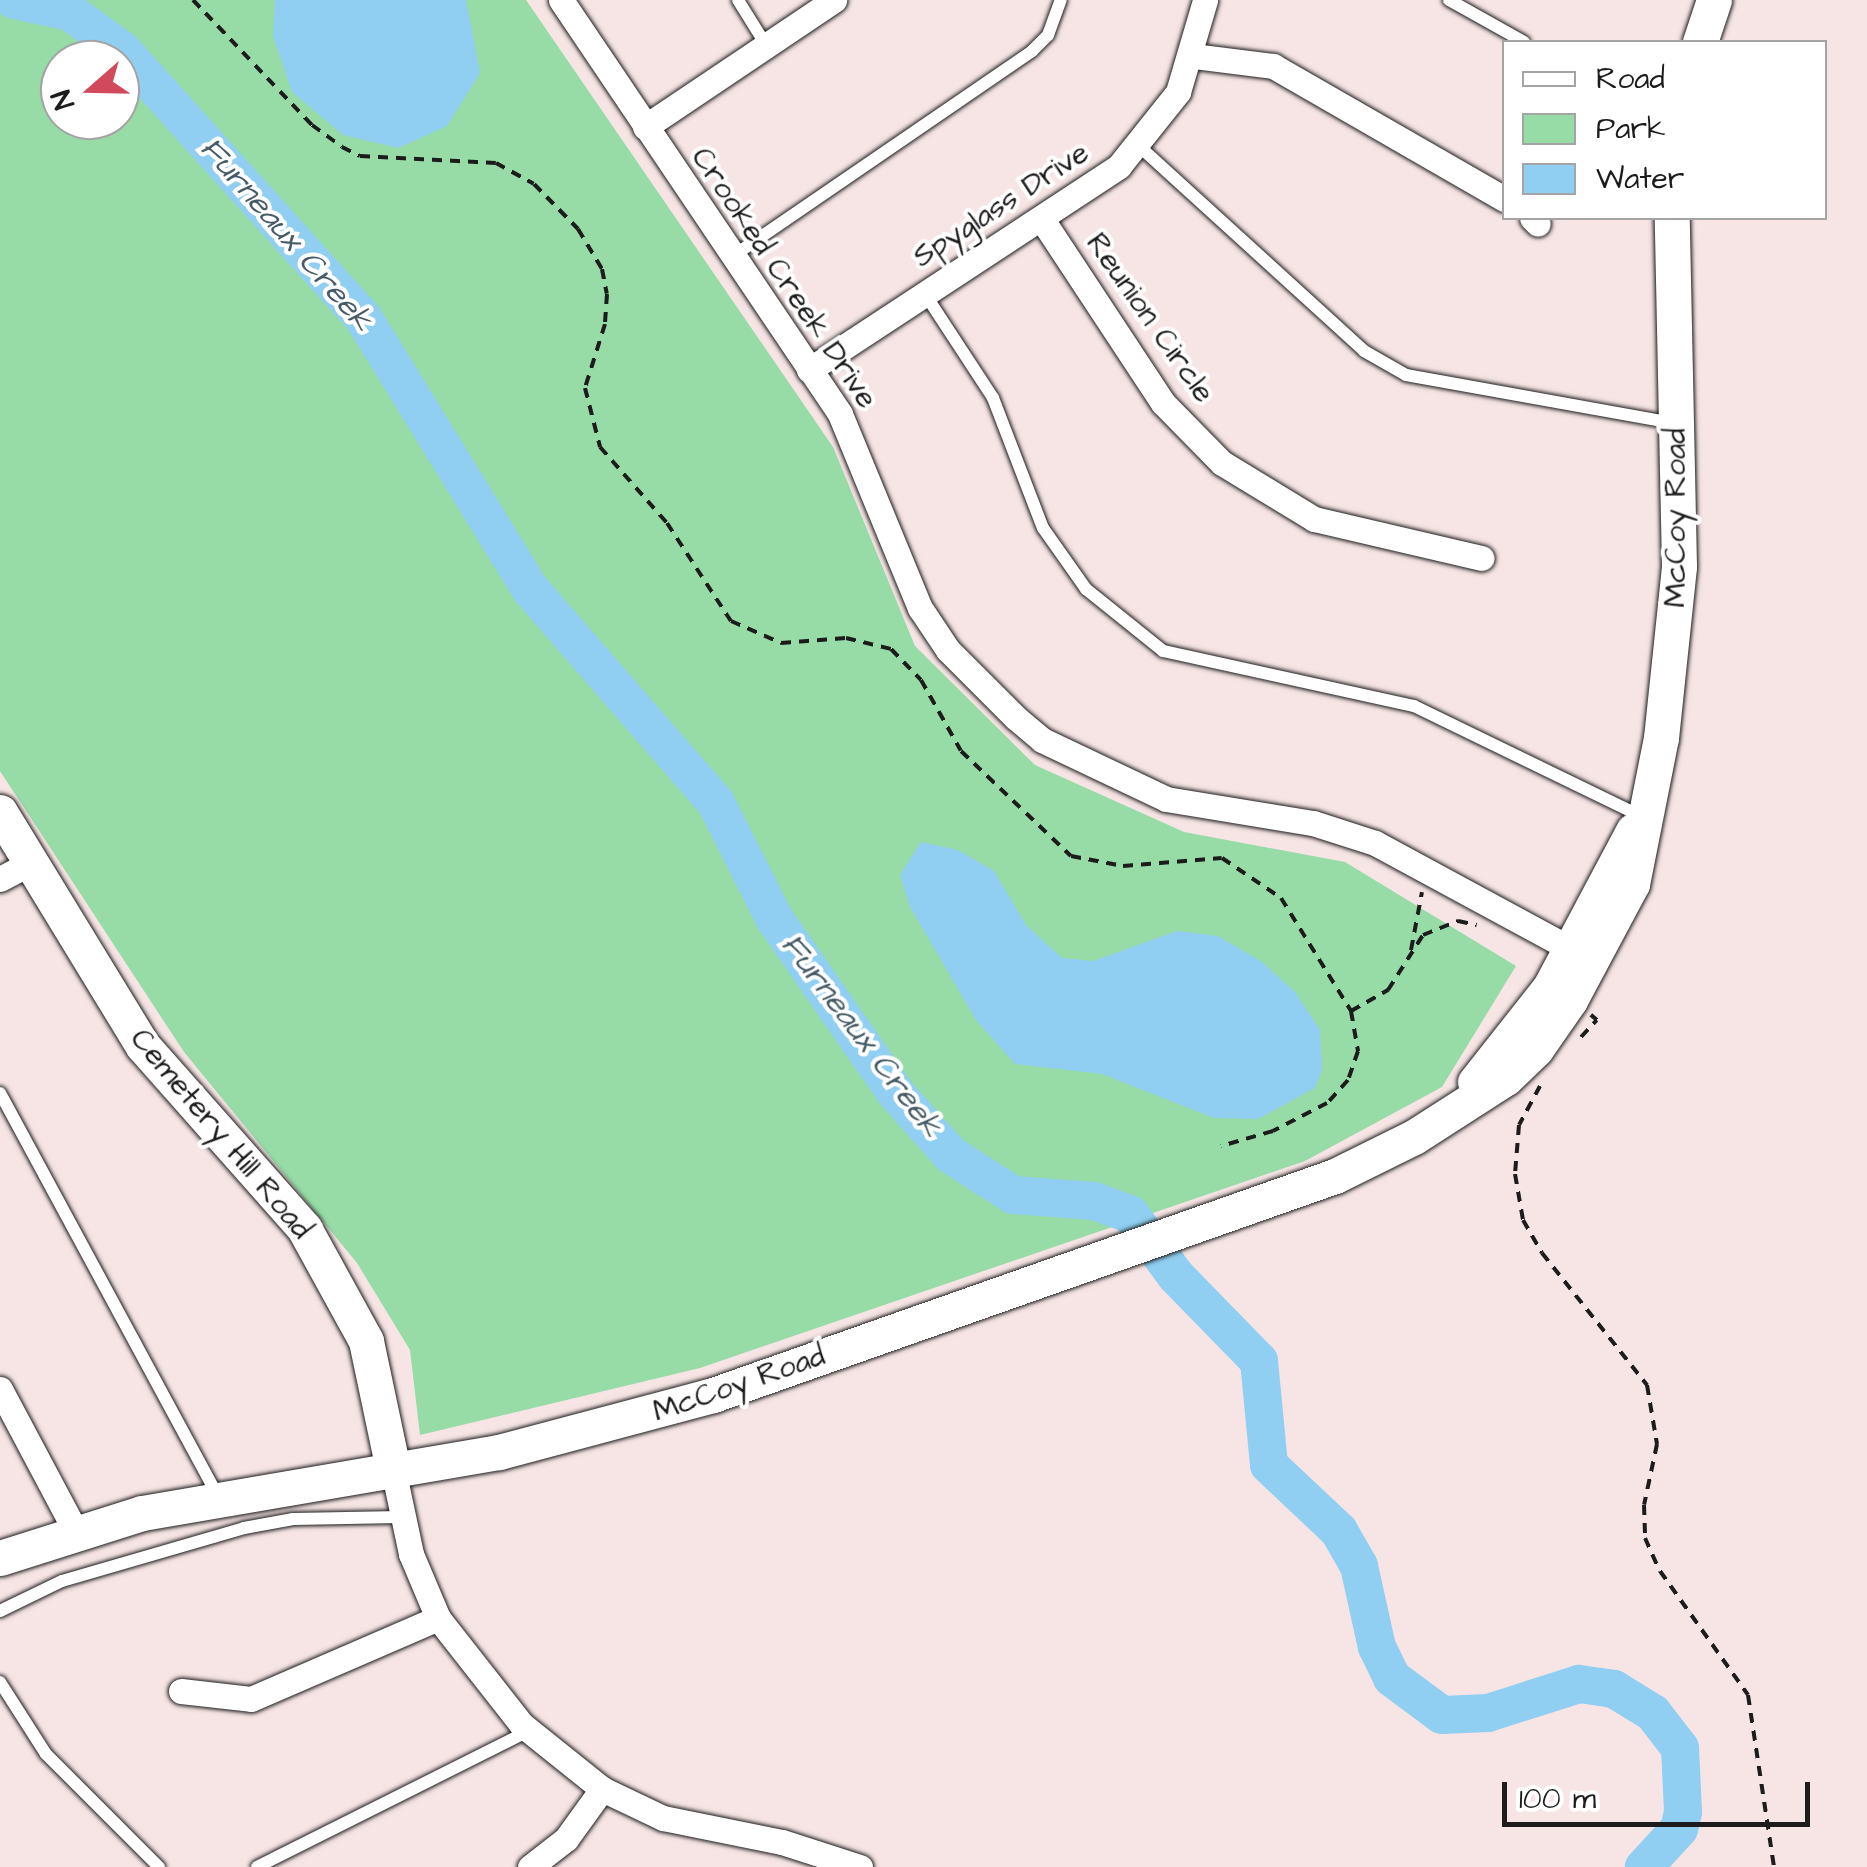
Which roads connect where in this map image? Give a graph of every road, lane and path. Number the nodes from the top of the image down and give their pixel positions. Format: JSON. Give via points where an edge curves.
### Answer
{"nodes":[{"id":1,"x":193,"y":0,"type":"edge"},
{"id":2,"x":561,"y":0,"type":"edge"},
{"id":3,"x":738,"y":0,"type":"edge"},
{"id":4,"x":834,"y":0,"type":"edge"},
{"id":5,"x":1061,"y":0,"type":"edge"},
{"id":6,"x":1205,"y":0,"type":"edge"},
{"id":7,"x":1450,"y":0,"type":"edge"},
{"id":8,"x":1714,"y":0,"type":"edge"},
{"id":9,"x":1520,"y":40,"type":"edge"},
{"id":10,"x":1701,"y":40,"type":"edge"},
{"id":11,"x":766,"y":45,"type":"junction"},
{"id":12,"x":1194,"y":56,"type":"junction"},
{"id":13,"x":644,"y":127,"type":"junction"},
{"id":14,"x":1139,"y":146,"type":"junction"},
{"id":15,"x":1502,"y":199,"type":"edge"},
{"id":16,"x":1672,"y":220,"type":"edge"},
{"id":17,"x":1042,"y":221,"type":"junction"},
{"id":18,"x":732,"y":258,"type":"junction"},
{"id":19,"x":925,"y":294,"type":"junction"},
{"id":20,"x":810,"y":370,"type":"junction"},
{"id":21,"x":1676,"y":424,"type":"junction"},
{"id":22,"x":1482,"y":558,"type":"dead end"},
{"id":23,"x":0,"y":812,"type":"edge"},
{"id":24,"x":1641,"y":816,"type":"junction"},
{"id":25,"x":32,"y":862,"type":"junction"},
{"id":26,"x":1434,"y":870,"type":"junction"},
{"id":27,"x":0,"y":879,"type":"edge"},
{"id":28,"x":1494,"y":932,"type":"dead end"},
{"id":29,"x":1411,"y":950,"type":"junction"},
{"id":30,"x":1582,"y":956,"type":"junction"},
{"id":31,"x":1351,"y":1011,"type":"junction"},
{"id":32,"x":1586,"y":1012,"type":"dead end"},
{"id":33,"x":1574,"y":1044,"type":"dead end"},
{"id":34,"x":1542,"y":1082,"type":"dead end"},
{"id":35,"x":0,"y":1093,"type":"edge"},
{"id":36,"x":1221,"y":1146,"type":"dead end"},
{"id":37,"x":0,"y":1389,"type":"edge"},
{"id":38,"x":393,"y":1469,"type":"junction"},
{"id":39,"x":218,"y":1497,"type":"junction"},
{"id":40,"x":400,"y":1516,"type":"junction"},
{"id":41,"x":75,"y":1530,"type":"junction"},
{"id":42,"x":0,"y":1558,"type":"edge"},
{"id":43,"x":0,"y":1612,"type":"edge"},
{"id":44,"x":438,"y":1618,"type":"junction"},
{"id":45,"x":0,"y":1682,"type":"edge"},
{"id":46,"x":181,"y":1690,"type":"dead end"},
{"id":47,"x":529,"y":1731,"type":"junction"},
{"id":48,"x":602,"y":1789,"type":"junction"},
{"id":49,"x":160,"y":1867,"type":"edge"},
{"id":50,"x":257,"y":1867,"type":"edge"},
{"id":51,"x":530,"y":1867,"type":"edge"},
{"id":52,"x":860,"y":1867,"type":"edge"},
{"id":53,"x":1774,"y":1867,"type":"edge"}],
"edges":[{"from":1,"to":31,"type":"path","via":[[342,148],[379,158],[496,162],[534,184],[578,230],[602,268],[607,294],[585,388],[600,448],[668,523],[731,621],[780,643],[846,638],[891,649],[921,680],[961,751],[1070,856],[1124,866],[1198,856],[1245,868],[1280,898]]},
{"from":2,"to":13,"type":"street","name":"Crooked Creek Drive"},
{"from":3,"to":11,"type":"lane"},
{"from":4,"to":11,"type":"street"},
{"from":5,"to":18,"type":"lane","via":[[1048,35],[1032,51]]},
{"from":6,"to":12,"type":"street","name":"Spyglass Drive"},
{"from":7,"to":9,"type":"lane"},
{"from":8,"to":10,"type":"street"},
{"from":11,"to":13,"type":"street"},
{"from":12,"to":14,"type":"street","name":"Spyglass Drive","via":[[1178,92]]},
{"from":12,"to":15,"type":"street","via":[[1273,66]]},
{"from":13,"to":18,"type":"street","name":"Crooked Creek Drive"},
{"from":14,"to":17,"type":"street","name":"Spyglass Drive"},
{"from":14,"to":21,"type":"lane","via":[[1364,351],[1406,375]]},
{"from":16,"to":21,"type":"street","name":"McCoy Road"},
{"from":17,"to":19,"type":"street","name":"Spyglass Drive"},
{"from":17,"to":22,"type":"street","name":"Reunion Circle","via":[[1163,403],[1222,462],[1314,519]]},
{"from":18,"to":20,"type":"street","name":"Crooked Creek Drive"},
{"from":19,"to":20,"type":"street","name":"Spyglass Drive"},
{"from":19,"to":24,"type":"lane","via":[[992,398],[1043,528],[1086,589],[1163,651],[1414,706]]},
{"from":20,"to":26,"type":"street","name":"Crooked Creek Drive","via":[[840,414],[920,608],[948,650],[1042,740],[1166,799],[1312,823]]},
{"from":21,"to":24,"type":"street","name":"McCoy Road","via":[[1673,653]]},
{"from":23,"to":25,"type":"street","name":"Cemetery Hill Road"},
{"from":24,"to":30,"type":"street","name":"McCoy Road"},
{"from":25,"to":27,"type":"street"},
{"from":25,"to":38,"type":"street","name":"Cemetery Hill Road","via":[[142,1046],[304,1228],[366,1341]]},
{"from":26,"to":29,"type":"path","via":[[1412,923]]},
{"from":26,"to":30,"type":"street","name":"Crooked Creek Drive"},
{"from":28,"to":29,"type":"path","via":[[1458,921],[1424,935]]},
{"from":29,"to":31,"type":"path","via":[[1388,990]]},
{"from":30,"to":38,"type":"street","name":"McCoy Road","via":[[1448,1114],[1376,1159],[618,1425]]},
{"from":31,"to":36,"type":"path","via":[[1358,1051],[1348,1080],[1288,1125]]},
{"from":32,"to":33,"type":"path","via":[[1596,1020]]},
{"from":34,"to":53,"type":"path","via":[[1519,1125],[1516,1174],[1524,1220],[1542,1254],[1647,1386],[1656,1444],[1645,1538],[1660,1571],[1748,1694]]},
{"from":35,"to":39,"type":"lane"},
{"from":37,"to":41,"type":"street"},
{"from":38,"to":39,"type":"street","name":"McCoy Road"},
{"from":38,"to":40,"type":"street","name":"Cemetery Hill Road"},
{"from":39,"to":41,"type":"street","name":"McCoy Road"},
{"from":40,"to":43,"type":"lane","via":[[293,1519],[244,1528],[62,1581]]},
{"from":40,"to":44,"type":"street","name":"Cemetery Hill Road"},
{"from":41,"to":42,"type":"street","name":"McCoy Road"},
{"from":44,"to":46,"type":"street","via":[[250,1699]]},
{"from":44,"to":47,"type":"street","name":"Cemetery Hill Road"},
{"from":45,"to":49,"type":"lane","via":[[46,1754]]},
{"from":47,"to":48,"type":"street","name":"Cemetery Hill Road"},
{"from":47,"to":50,"type":"lane"},
{"from":48,"to":51,"type":"street","via":[[566,1840]]},
{"from":48,"to":52,"type":"street","name":"Cemetery Hill Road","via":[[663,1818],[782,1842]]}]}
